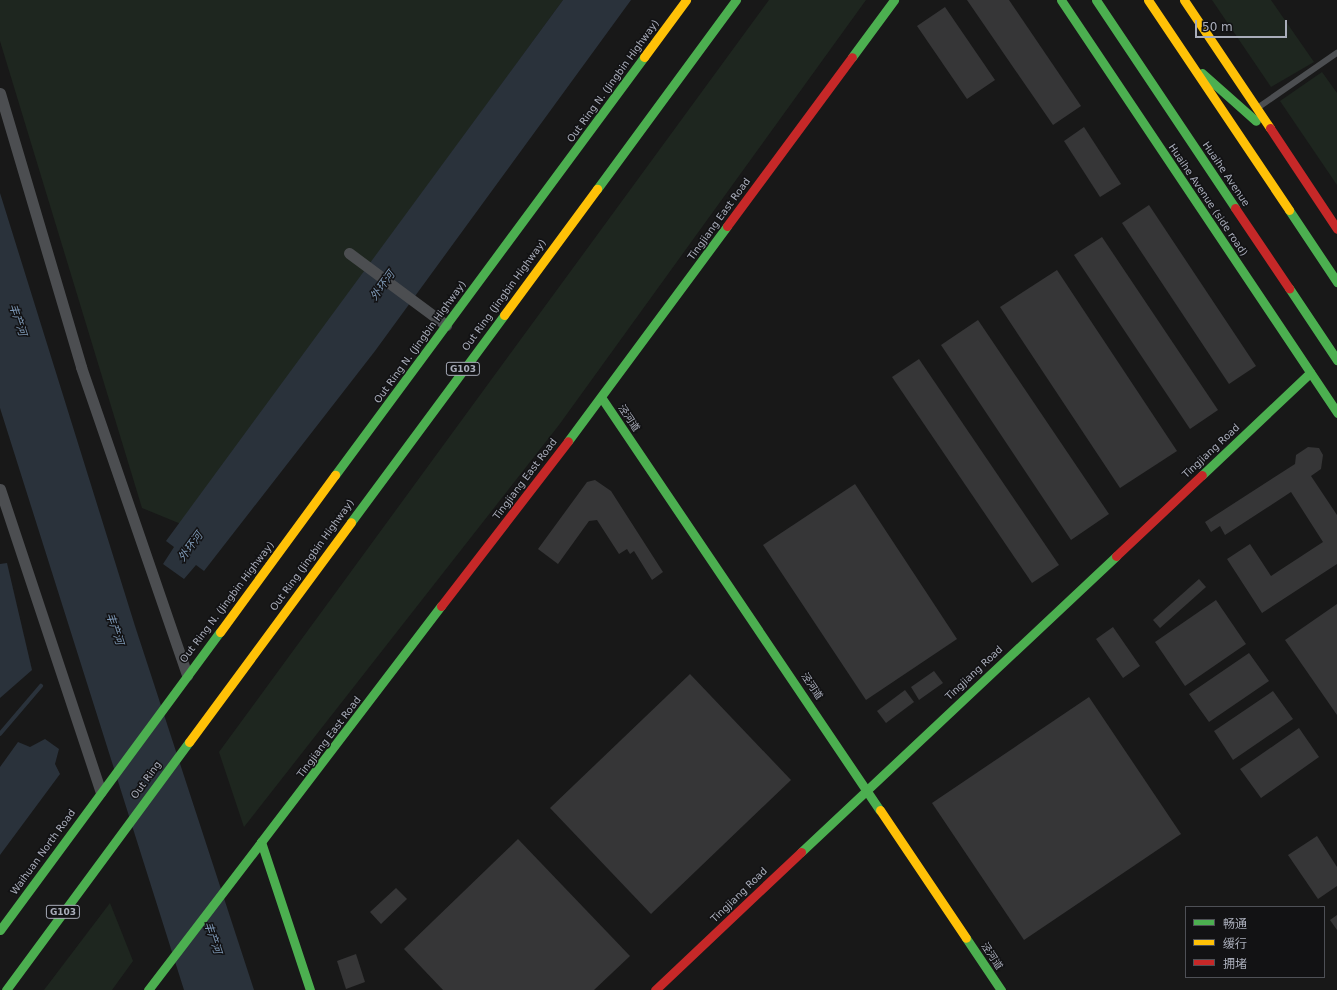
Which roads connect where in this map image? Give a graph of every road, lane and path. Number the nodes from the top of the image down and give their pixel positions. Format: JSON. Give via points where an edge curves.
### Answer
{"nodes":[{"id":1,"x":686,"y":0,"type":"edge"},
{"id":2,"x":736,"y":0,"type":"edge"},
{"id":3,"x":894,"y":0,"type":"edge"},
{"id":4,"x":1061,"y":0,"type":"edge"},
{"id":5,"x":1096,"y":0,"type":"edge"},
{"id":6,"x":1148,"y":0,"type":"edge"},
{"id":7,"x":1184,"y":0,"type":"edge"},
{"id":8,"x":1337,"y":53,"type":"edge"},
{"id":9,"x":1192,"y":64,"type":"junction"},
{"id":10,"x":0,"y":93,"type":"edge"},
{"id":11,"x":1255,"y":109,"type":"junction"},
{"id":12,"x":1272,"y":136,"type":"junction"},
{"id":13,"x":1337,"y":229,"type":"edge"},
{"id":14,"x":349,"y":253,"type":"dead end"},
{"id":15,"x":1337,"y":282,"type":"edge"},
{"id":16,"x":446,"y":325,"type":"junction"},
{"id":17,"x":1337,"y":360,"type":"edge"},
{"id":18,"x":1310,"y":373,"type":"junction"},
{"id":19,"x":601,"y":397,"type":"junction"},
{"id":20,"x":1337,"y":413,"type":"edge"},
{"id":21,"x":0,"y":489,"type":"edge"},
{"id":22,"x":186,"y":676,"type":"junction"},
{"id":23,"x":191,"y":737,"type":"joint"},
{"id":24,"x":868,"y":788,"type":"junction"},
{"id":25,"x":103,"y":789,"type":"junction"},
{"id":26,"x":261,"y":842,"type":"junction"},
{"id":27,"x":0,"y":930,"type":"edge"},
{"id":28,"x":6,"y":990,"type":"edge"},
{"id":29,"x":148,"y":990,"type":"edge"},
{"id":30,"x":310,"y":990,"type":"edge"},
{"id":31,"x":656,"y":990,"type":"edge"},
{"id":32,"x":1001,"y":990,"type":"edge"}],
"edges":[{"from":1,"to":16,"type":"main road","name":"Out Ring N. (Jingbin Highway)"},
{"from":2,"to":23,"type":"main road","name":"Out Ring (Jingbin Highway)","number":"G103"},
{"from":3,"to":19,"type":"main road","name":"Tingjiang East Road"},
{"from":4,"to":18,"type":"main road","name":"Huaihe Avenue (side road)"},
{"from":5,"to":17,"type":"main road","name":"Huaihe Avenue"},
{"from":6,"to":9,"type":"main road"},
{"from":7,"to":11,"type":"main road"},
{"from":8,"to":11,"type":"lane"},
{"from":9,"to":12,"type":"main road"},
{"from":9,"to":15,"type":"main road"},
{"from":10,"to":22,"type":"street","via":[[81,367]]},
{"from":11,"to":12,"type":"main road"},
{"from":12,"to":13,"type":"main road"},
{"from":14,"to":16,"type":"street"},
{"from":16,"to":22,"type":"main road","name":"Out Ring N. (Jingbin Highway)"},
{"from":18,"to":20,"type":"main road","name":"Huaihe Avenue (side road)"},
{"from":18,"to":24,"type":"main road","name":"Tingjiang Road"},
{"from":19,"to":24,"type":"main road","name":"泾河道"},
{"from":19,"to":26,"type":"main road","name":"Tingjiang East Road"},
{"from":21,"to":25,"type":"street"},
{"from":22,"to":25,"type":"main road","name":"Out Ring N. (Jingbin Highway)"},
{"from":23,"to":28,"type":"main road","name":"Out Ring","number":"G103"},
{"from":24,"to":31,"type":"main road","name":"Tingjiang Road"},
{"from":24,"to":32,"type":"main road","name":"泾河道"},
{"from":25,"to":27,"type":"main road","name":"Waihuan North Road"},
{"from":26,"to":29,"type":"main road","name":"Tingjiang East Road"},
{"from":26,"to":30,"type":"main road"}]}
